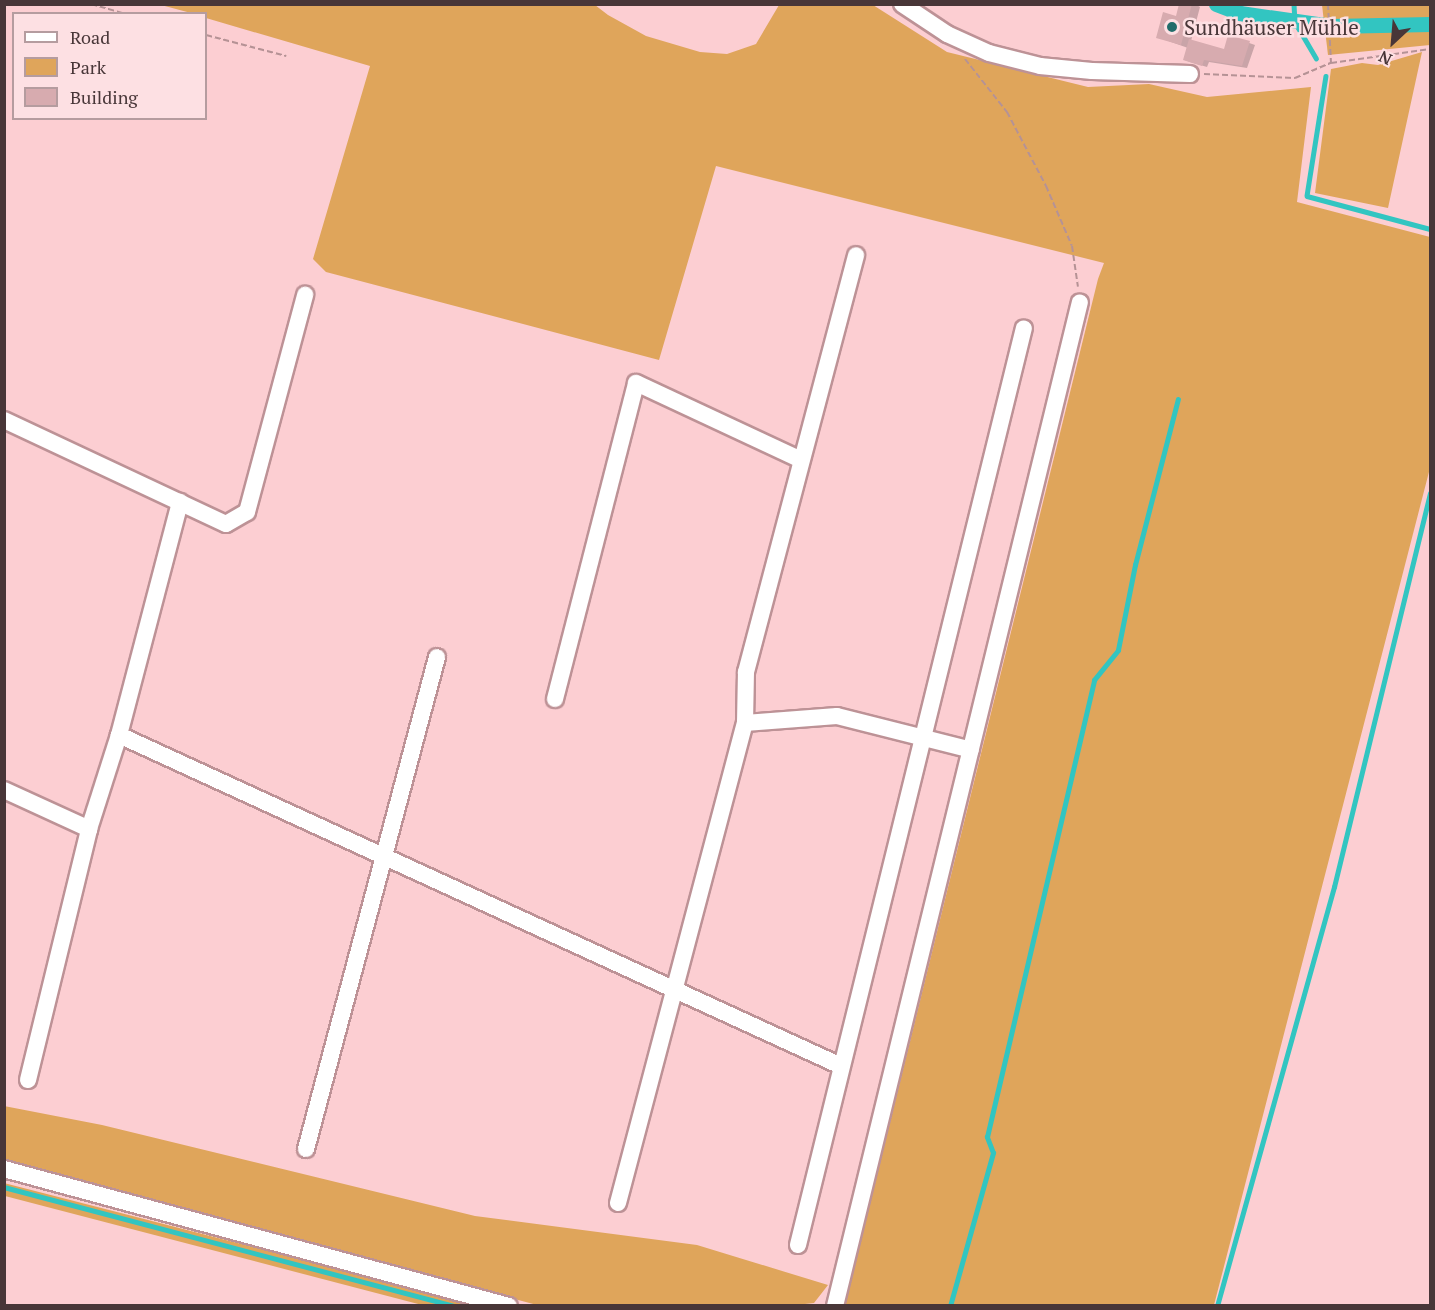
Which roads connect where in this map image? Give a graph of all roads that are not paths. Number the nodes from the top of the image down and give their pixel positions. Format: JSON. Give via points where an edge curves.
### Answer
{"nodes":[{"id":1,"x":902,"y":4,"type":"edge"},
{"id":2,"x":1190,"y":74,"type":"road end"},
{"id":3,"x":856,"y":255,"type":"dead end"},
{"id":4,"x":305,"y":295,"type":"dead end"},
{"id":5,"x":1080,"y":302,"type":"road end"},
{"id":6,"x":1024,"y":328,"type":"dead end"},
{"id":7,"x":4,"y":420,"type":"edge"},
{"id":8,"x":801,"y":460,"type":"junction"},
{"id":9,"x":180,"y":502,"type":"junction"},
{"id":10,"x":437,"y":657,"type":"dead end"},
{"id":11,"x":555,"y":699,"type":"dead end"},
{"id":12,"x":745,"y":723,"type":"junction"},
{"id":13,"x":119,"y":735,"type":"junction"},
{"id":14,"x":922,"y":738,"type":"junction"},
{"id":15,"x":971,"y":750,"type":"junction"},
{"id":16,"x":4,"y":790,"type":"edge"},
{"id":17,"x":89,"y":829,"type":"junction"},
{"id":18,"x":384,"y":857,"type":"junction"},
{"id":19,"x":675,"y":992,"type":"junction"},
{"id":20,"x":841,"y":1066,"type":"junction"},
{"id":21,"x":28,"y":1080,"type":"dead end"},
{"id":22,"x":306,"y":1149,"type":"dead end"},
{"id":23,"x":4,"y":1169,"type":"edge"},
{"id":24,"x":618,"y":1203,"type":"dead end"},
{"id":25,"x":798,"y":1245,"type":"dead end"},
{"id":26,"x":509,"y":1305,"type":"edge"},
{"id":27,"x":835,"y":1305,"type":"edge"}],
"edges":[{"from":1,"to":2,"type":"lane","via":[[947,34],[989,53],[1040,66]]},
{"from":3,"to":8,"type":"lane"},
{"from":4,"to":9,"type":"lane","via":[[247,512],[226,524]]},
{"from":5,"to":15,"type":"lane"},
{"from":6,"to":14,"type":"lane"},
{"from":7,"to":9,"type":"lane"},
{"from":8,"to":11,"type":"lane","via":[[636,383]]},
{"from":8,"to":12,"type":"lane","via":[[746,672]]},
{"from":9,"to":13,"type":"lane"},
{"from":10,"to":18,"type":"lane"},
{"from":12,"to":14,"type":"lane","via":[[837,716]]},
{"from":12,"to":19,"type":"lane"},
{"from":13,"to":17,"type":"lane"},
{"from":13,"to":18,"type":"lane"},
{"from":14,"to":15,"type":"lane"},
{"from":14,"to":20,"type":"lane"},
{"from":15,"to":27,"type":"lane"},
{"from":16,"to":17,"type":"lane"},
{"from":17,"to":21,"type":"lane"},
{"from":18,"to":19,"type":"lane"},
{"from":18,"to":22,"type":"lane"},
{"from":19,"to":20,"type":"lane"},
{"from":19,"to":24,"type":"lane"},
{"from":20,"to":25,"type":"lane"},
{"from":23,"to":26,"type":"lane"}]}
